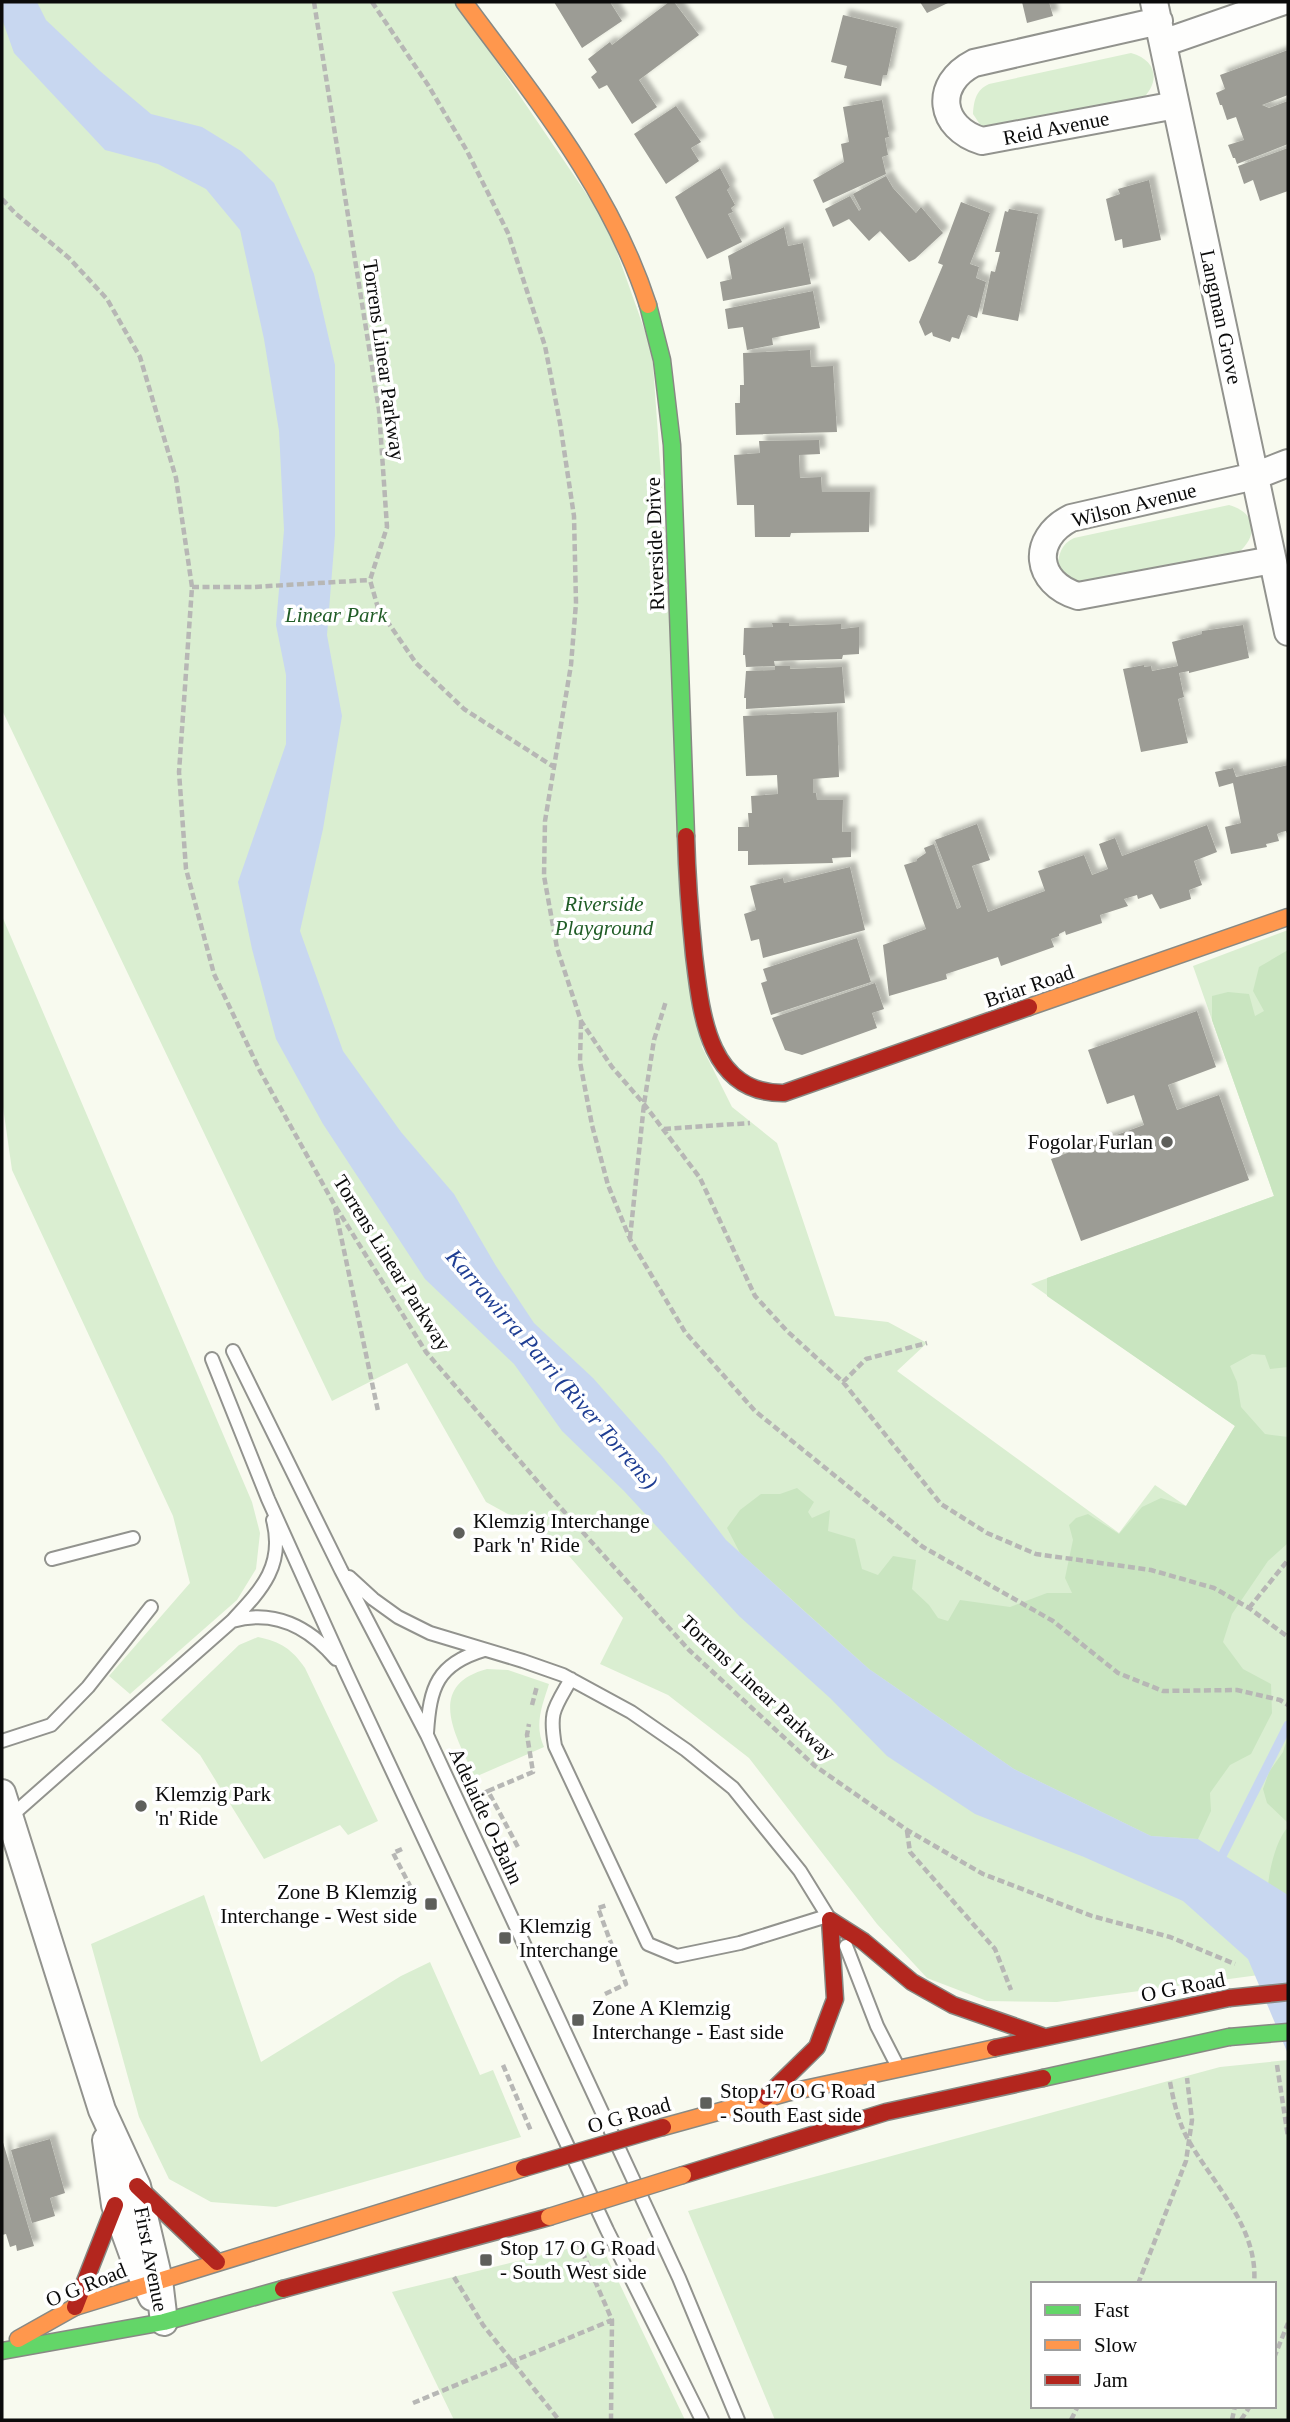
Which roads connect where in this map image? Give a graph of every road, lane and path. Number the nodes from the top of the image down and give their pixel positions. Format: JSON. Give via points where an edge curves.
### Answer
{"nodes":[{"id":1,"x":314,"y":2,"type":"edge"},
{"id":2,"x":372,"y":2,"type":"edge"},
{"id":3,"x":464,"y":2,"type":"edge"},
{"id":4,"x":1281,"y":2,"type":"edge"},
{"id":5,"x":1158,"y":22,"type":"edge"},
{"id":6,"x":1176,"y":105,"type":"junction"},
{"id":7,"x":2,"y":198,"type":"edge"},
{"id":8,"x":1288,"y":463,"type":"edge"},
{"id":9,"x":1255,"y":476,"type":"junction"},
{"id":10,"x":1272,"y":559,"type":"junction"},
{"id":11,"x":370,"y":580,"type":"junction"},
{"id":12,"x":192,"y":587,"type":"junction"},
{"id":13,"x":1288,"y":632,"type":"edge"},
{"id":14,"x":554,"y":767,"type":"junction"},
{"id":15,"x":1288,"y":918,"type":"edge"},
{"id":16,"x":696,"y":967,"type":"junction"},
{"id":17,"x":581,"y":1021,"type":"junction"},
{"id":18,"x":784,"y":1093,"type":"joint"},
{"id":19,"x":645,"y":1104,"type":"junction"},
{"id":20,"x":754,"y":1123,"type":"dead end"},
{"id":21,"x":663,"y":1129,"type":"junction"},
{"id":22,"x":334,"y":1203,"type":"junction"},
{"id":23,"x":630,"y":1239,"type":"junction"},
{"id":24,"x":927,"y":1343,"type":"dead end"},
{"id":25,"x":233,"y":1351,"type":"dead end"},
{"id":26,"x":212,"y":1359,"type":"dead end"},
{"id":27,"x":843,"y":1382,"type":"junction"},
{"id":28,"x":378,"y":1411,"type":"dead end"},
{"id":29,"x":268,"y":1499,"type":"junction"},
{"id":30,"x":133,"y":1538,"type":"dead end"},
{"id":31,"x":52,"y":1559,"type":"dead end"},
{"id":32,"x":1288,"y":1560,"type":"edge"},
{"id":33,"x":341,"y":1570,"type":"junction"},
{"id":34,"x":151,"y":1607,"type":"dead end"},
{"id":35,"x":1248,"y":1608,"type":"junction"},
{"id":36,"x":232,"y":1621,"type":"junction"},
{"id":37,"x":1288,"y":1637,"type":"edge"},
{"id":38,"x":484,"y":1650,"type":"junction"},
{"id":39,"x":346,"y":1672,"type":"junction"},
{"id":40,"x":571,"y":1679,"type":"junction"},
{"id":41,"x":539,"y":1682,"type":"dead end"},
{"id":42,"x":1288,"y":1705,"type":"edge"},
{"id":43,"x":427,"y":1735,"type":"junction"},
{"id":44,"x":2,"y":1741,"type":"edge"},
{"id":45,"x":488,"y":1791,"type":"junction"},
{"id":46,"x":482,"y":1794,"type":"dead end"},
{"id":47,"x":5,"y":1805,"type":"edge"},
{"id":48,"x":907,"y":1830,"type":"junction"},
{"id":49,"x":402,"y":1849,"type":"dead end"},
{"id":50,"x":519,"y":1849,"type":"dead end"},
{"id":51,"x":410,"y":1886,"type":"dead end"},
{"id":52,"x":624,"y":1898,"type":"junction"},
{"id":53,"x":829,"y":1918,"type":"junction"},
{"id":54,"x":1245,"y":1968,"type":"dead end"},
{"id":55,"x":1288,"y":1992,"type":"edge"},
{"id":56,"x":605,"y":1994,"type":"dead end"},
{"id":57,"x":1016,"y":1997,"type":"dead end"},
{"id":58,"x":1288,"y":2032,"type":"edge"},
{"id":59,"x":1045,"y":2037,"type":"junction"},
{"id":60,"x":1184,"y":2047,"type":"junction"},
{"id":61,"x":1164,"y":2051,"type":"junction"},
{"id":62,"x":1275,"y":2054,"type":"dead end"},
{"id":63,"x":907,"y":2087,"type":"junction"},
{"id":64,"x":764,"y":2099,"type":"junction"},
{"id":65,"x":102,"y":2110,"type":"junction"},
{"id":66,"x":1288,"y":2137,"type":"edge"},
{"id":67,"x":1189,"y":2141,"type":"junction"},
{"id":68,"x":136,"y":2186,"type":"junction"},
{"id":69,"x":115,"y":2205,"type":"junction"},
{"id":70,"x":435,"y":2246,"type":"junction"},
{"id":71,"x":217,"y":2262,"type":"junction"},
{"id":72,"x":153,"y":2282,"type":"junction"},
{"id":73,"x":1139,"y":2282,"type":"edge"},
{"id":74,"x":1254,"y":2282,"type":"edge"},
{"id":75,"x":75,"y":2307,"type":"junction"},
{"id":76,"x":611,"y":2320,"type":"dead end"},
{"id":77,"x":164,"y":2322,"type":"junction"},
{"id":78,"x":1288,"y":2323,"type":"edge"},
{"id":79,"x":2,"y":2349,"type":"edge"},
{"id":80,"x":1276,"y":2353,"type":"edge"},
{"id":81,"x":512,"y":2361,"type":"junction"},
{"id":82,"x":413,"y":2403,"type":"dead end"},
{"id":83,"x":559,"y":2420,"type":"edge"},
{"id":84,"x":702,"y":2420,"type":"edge"},
{"id":85,"x":738,"y":2420,"type":"edge"}],
"edges":[{"from":1,"to":11,"type":"path","name":"Torrens Linear Parkway","via":[[379,410],[387,527]]},
{"from":2,"to":14,"type":"path","via":[[428,85],[508,233],[545,346],[574,516],[576,603]]},
{"from":3,"to":16,"type":"main road","name":"Riverside Drive","via":[[597,189],[642,286],[657,336],[673,443],[686,871]]},
{"from":4,"to":5,"type":"street","name":"Reid Avenue"},
{"from":5,"to":6,"type":"street","name":"Langman Grove"},
{"from":5,"to":6,"type":"street","name":"Reid Avenue","via":[[974,63],[949,84],[946,108],[955,126],[982,141]]},
{"from":6,"to":9,"type":"street","name":"Langman Grove"},
{"from":7,"to":12,"type":"path","name":"Torrens Linear Parkway","via":[[107,299],[140,358],[176,478]]},
{"from":8,"to":9,"type":"street","name":"Wilson Avenue"},
{"from":9,"to":10,"type":"street","name":"Langman Grove"},
{"from":9,"to":10,"type":"street","name":"Wilson Avenue","via":[[1070,518],[1057,525],[1046,540],[1043,563],[1052,581],[1078,596]]},
{"from":10,"to":13,"type":"street","name":"Langman Grove"},
{"from":11,"to":12,"type":"path"},
{"from":11,"to":14,"type":"path","via":[[378,608],[416,663],[464,709]]},
{"from":12,"to":22,"type":"path","name":"Torrens Linear Parkway","via":[[179,772],[187,869],[214,974],[260,1071]]},
{"from":14,"to":17,"type":"path","via":[[545,821],[544,876],[557,948]]},
{"from":15,"to":18,"type":"main road","name":"Briar Road"},
{"from":16,"to":18,"type":"main road","name":"Riverside Drive","via":[[705,1029],[720,1061],[757,1092]]},
{"from":16,"to":19,"type":"path","via":[[675,981],[665,1003],[654,1040]]},
{"from":17,"to":19,"type":"path","via":[[612,1067]]},
{"from":17,"to":23,"type":"path","via":[[580,1062],[592,1125],[608,1185]]},
{"from":19,"to":21,"type":"path"},
{"from":19,"to":23,"type":"path"},
{"from":20,"to":21,"type":"path"},
{"from":21,"to":27,"type":"path","via":[[700,1178],[755,1296]]},
{"from":22,"to":28,"type":"path"},
{"from":22,"to":48,"type":"path","name":"Torrens Linear Parkway","via":[[426,1352],[689,1650],[815,1766]]},
{"from":23,"to":42,"type":"path","via":[[685,1332],[755,1411],[923,1547],[1053,1621],[1118,1673],[1163,1691],[1237,1690]]},
{"from":24,"to":27,"type":"path","via":[[866,1359]]},
{"from":25,"to":33,"type":"lane","name":"Adelaide O-Bahn"},
{"from":26,"to":29,"type":"lane"},
{"from":27,"to":35,"type":"path","via":[[941,1503],[987,1533],[1036,1553],[1151,1570],[1214,1588]]},
{"from":29,"to":36,"type":"lane","via":[[276,1530],[275,1561],[263,1588]]},
{"from":29,"to":39,"type":"lane"},
{"from":30,"to":31,"type":"lane"},
{"from":32,"to":35,"type":"path"},
{"from":33,"to":38,"type":"lane","via":[[398,1617]]},
{"from":33,"to":43,"type":"lane","name":"Adelaide O-Bahn"},
{"from":34,"to":44,"type":"lane","via":[[88,1687],[51,1725]]},
{"from":35,"to":37,"type":"path"},
{"from":36,"to":39,"type":"lane","via":[[272,1617],[308,1633]]},
{"from":36,"to":47,"type":"lane"},
{"from":38,"to":40,"type":"lane"},
{"from":38,"to":43,"type":"lane","via":[[461,1657],[443,1672],[429,1700]]},
{"from":39,"to":84,"type":"lane","via":[[607,2230]]},
{"from":40,"to":52,"type":"lane","via":[[554,1708],[555,1746]]},
{"from":40,"to":53,"type":"lane","via":[[631,1712],[733,1788],[800,1871]]},
{"from":41,"to":45,"type":"path","via":[[527,1735],[533,1772]]},
{"from":43,"to":85,"type":"lane","name":"Adelaide O-Bahn","via":[[679,2278]]},
{"from":45,"to":46,"type":"path"},
{"from":45,"to":50,"type":"path"},
{"from":47,"to":65,"type":"street","name":"First Avenue"},
{"from":48,"to":54,"type":"path","name":"Torrens Linear Parkway","via":[[983,1874],[1093,1916],[1170,1937]]},
{"from":48,"to":57,"type":"path","via":[[909,1852],[995,1949]]},
{"from":49,"to":51,"type":"path","via":[[393,1853]]},
{"from":52,"to":53,"type":"lane","via":[[648,1944],[677,1956]]},
{"from":52,"to":56,"type":"path","via":[[598,1908],[626,1984]]},
{"from":53,"to":59,"type":"main road","via":[[912,1982],[953,2005]]},
{"from":53,"to":63,"type":"lane","via":[[845,1944]]},
{"from":53,"to":64,"type":"main road","via":[[835,1999],[817,2047]]},
{"from":55,"to":59,"type":"main road","name":"O G Road","bridge":true,"via":[[1229,1998]]},
{"from":58,"to":60,"type":"main road","name":"O G Road","bridge":true},
{"from":59,"to":63,"type":"main road","name":"O G Road"},
{"from":60,"to":61,"type":"main road","name":"O G Road"},
{"from":60,"to":67,"type":"path","via":[[1192,2120]]},
{"from":61,"to":63,"type":"main road","name":"O G Road"},
{"from":61,"to":67,"type":"path","via":[[1174,2105]]},
{"from":62,"to":66,"type":"path"},
{"from":63,"to":64,"type":"main road","name":"O G Road"},
{"from":63,"to":70,"type":"main road","name":"O G Road","bridge":true,"via":[[886,2112],[549,2217]]},
{"from":64,"to":71,"type":"main road","name":"O G Road","bridge":true},
{"from":65,"to":68,"type":"street","name":"First Avenue"},
{"from":65,"to":69,"type":"street","name":"First Avenue"},
{"from":67,"to":73,"type":"path","via":[[1186,2161]]},
{"from":67,"to":74,"type":"path","via":[[1239,2217],[1256,2268]]},
{"from":68,"to":71,"type":"main road"},
{"from":68,"to":72,"type":"street","name":"First Avenue"},
{"from":69,"to":72,"type":"street","name":"First Avenue"},
{"from":69,"to":75,"type":"main road"},
{"from":70,"to":77,"type":"main road","name":"O G Road"},
{"from":70,"to":81,"type":"path","via":[[483,2325]]},
{"from":71,"to":72,"type":"main road","name":"O G Road"},
{"from":72,"to":75,"type":"main road","name":"O G Road"},
{"from":72,"to":77,"type":"street","name":"First Avenue"},
{"from":75,"to":79,"type":"main road","name":"O G Road"},
{"from":76,"to":81,"type":"path"},
{"from":77,"to":79,"type":"main road","name":"O G Road"},
{"from":78,"to":80,"type":"path"},
{"from":81,"to":82,"type":"path"},
{"from":81,"to":83,"type":"path"}]}
